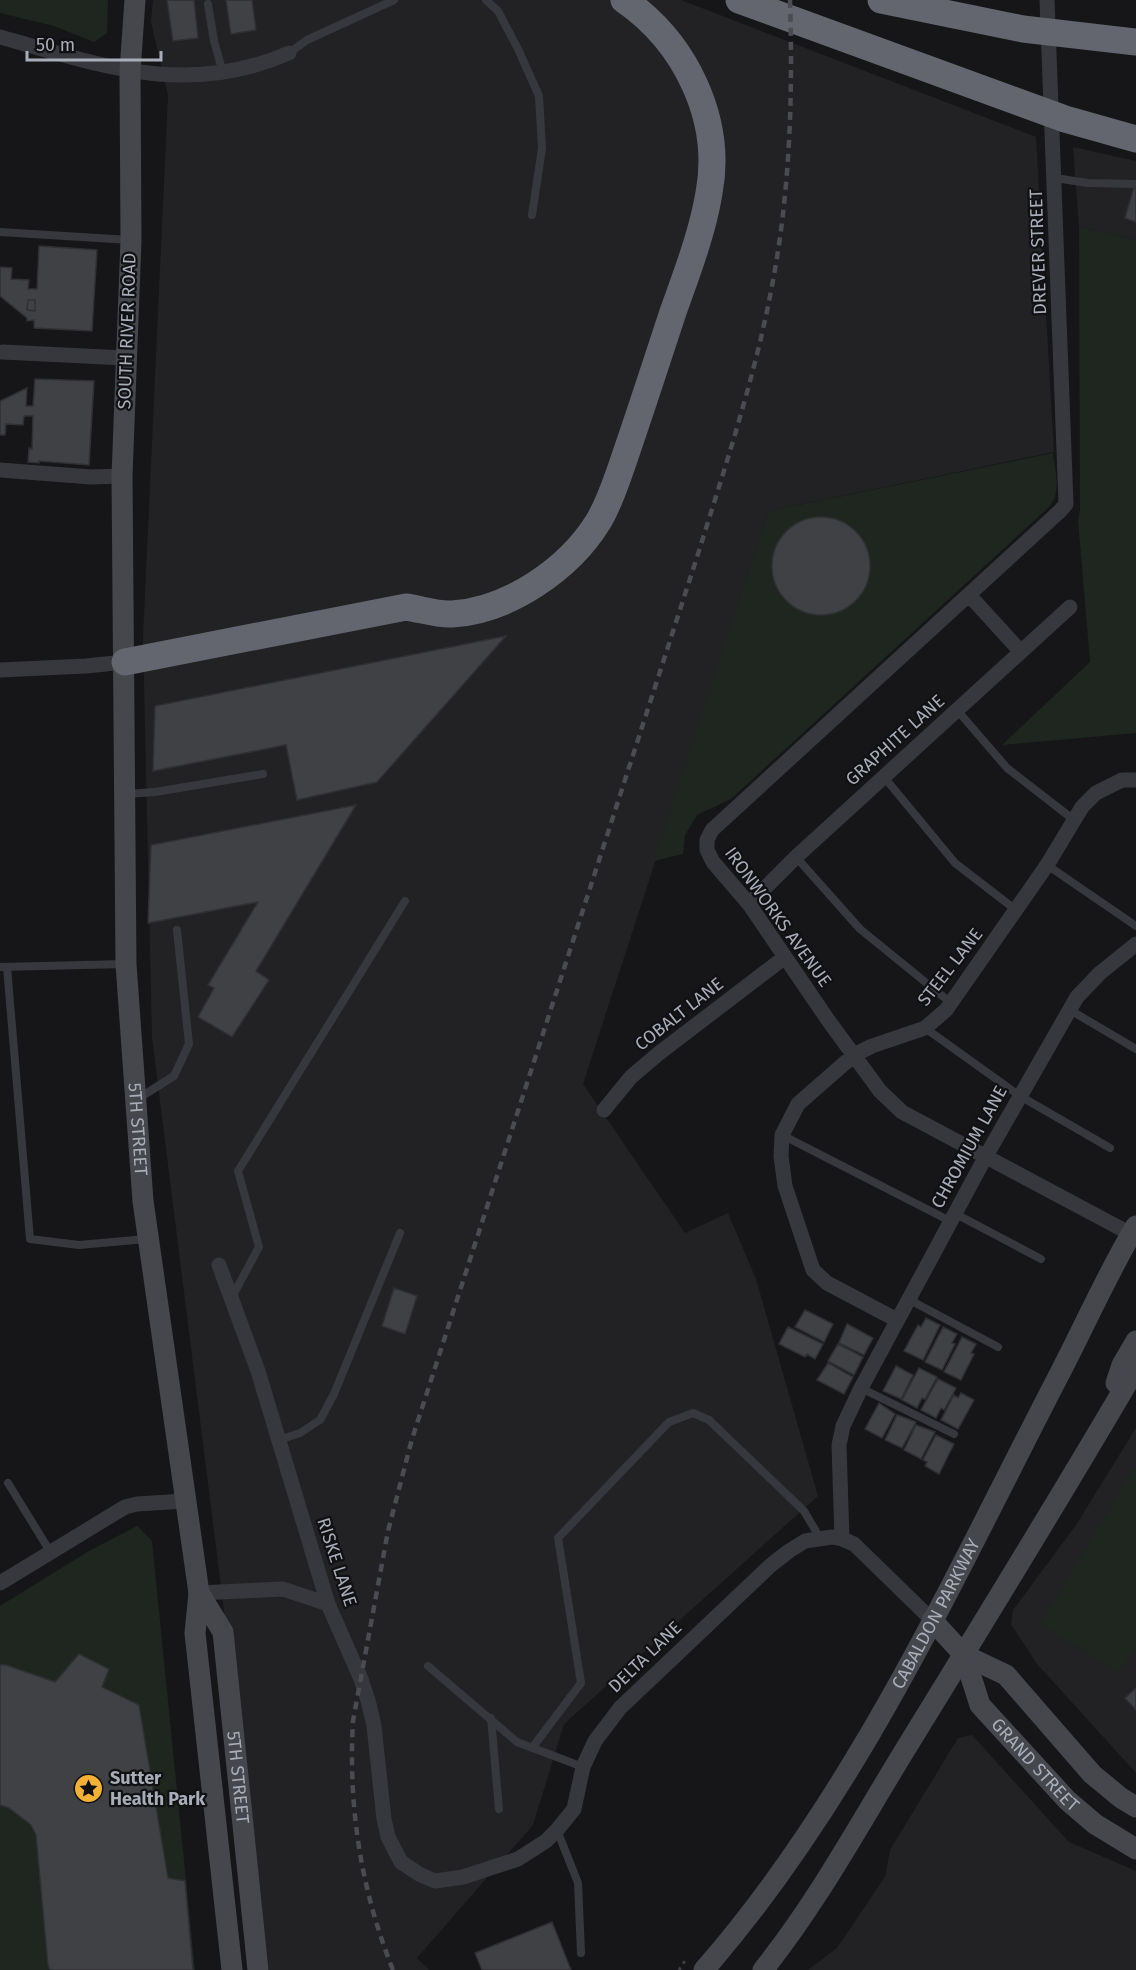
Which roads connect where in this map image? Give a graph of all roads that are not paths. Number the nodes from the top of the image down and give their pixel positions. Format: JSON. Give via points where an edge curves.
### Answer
{"nodes":[{"id":1,"x":135,"y":0,"type":"edge"},
{"id":2,"x":394,"y":0,"type":"edge"},
{"id":3,"x":486,"y":0,"type":"edge"},
{"id":4,"x":624,"y":0,"type":"edge"},
{"id":5,"x":739,"y":0,"type":"edge"},
{"id":6,"x":881,"y":0,"type":"edge"},
{"id":7,"x":1047,"y":0,"type":"edge"},
{"id":8,"x":208,"y":4,"type":"dead end"},
{"id":9,"x":0,"y":37,"type":"edge"},
{"id":10,"x":1136,"y":42,"type":"edge"},
{"id":11,"x":289,"y":53,"type":"joint"},
{"id":12,"x":130,"y":71,"type":"junction"},
{"id":13,"x":224,"y":73,"type":"junction"},
{"id":14,"x":1136,"y":139,"type":"edge"},
{"id":15,"x":1055,"y":178,"type":"junction"},
{"id":16,"x":1136,"y":184,"type":"edge"},
{"id":17,"x":532,"y":215,"type":"dead end"},
{"id":18,"x":0,"y":232,"type":"edge"},
{"id":19,"x":131,"y":240,"type":"junction"},
{"id":20,"x":1,"y":351,"type":"edge"},
{"id":21,"x":125,"y":358,"type":"junction"},
{"id":22,"x":0,"y":470,"type":"edge"},
{"id":23,"x":122,"y":476,"type":"junction"},
{"id":24,"x":1066,"y":504,"type":"joint"},
{"id":25,"x":970,"y":596,"type":"junction"},
{"id":26,"x":1070,"y":607,"type":"dead end"},
{"id":27,"x":1021,"y":652,"type":"junction"},
{"id":28,"x":124,"y":662,"type":"junction"},
{"id":29,"x":0,"y":670,"type":"edge"},
{"id":30,"x":957,"y":710,"type":"junction"},
{"id":31,"x":263,"y":774,"type":"dead end"},
{"id":32,"x":884,"y":777,"type":"junction"},
{"id":33,"x":1136,"y":780,"type":"edge"},
{"id":34,"x":125,"y":795,"type":"junction"},
{"id":35,"x":1074,"y":820,"type":"junction"},
{"id":36,"x":796,"y":856,"type":"junction"},
{"id":37,"x":1047,"y":865,"type":"junction"},
{"id":38,"x":405,"y":901,"type":"dead end"},
{"id":39,"x":749,"y":904,"type":"junction"},
{"id":40,"x":1016,"y":910,"type":"junction"},
{"id":41,"x":1136,"y":926,"type":"edge"},
{"id":42,"x":177,"y":930,"type":"dead end"},
{"id":43,"x":1136,"y":944,"type":"edge"},
{"id":44,"x":785,"y":957,"type":"junction"},
{"id":45,"x":126,"y":964,"type":"junction"},
{"id":46,"x":4,"y":967,"type":"edge"},
{"id":47,"x":951,"y":1003,"type":"junction"},
{"id":48,"x":1070,"y":1010,"type":"junction"},
{"id":49,"x":925,"y":1028,"type":"junction"},
{"id":50,"x":1136,"y":1049,"type":"edge"},
{"id":51,"x":854,"y":1055,"type":"junction"},
{"id":52,"x":1020,"y":1096,"type":"junction"},
{"id":53,"x":136,"y":1100,"type":"junction"},
{"id":54,"x":604,"y":1110,"type":"dead end"},
{"id":55,"x":782,"y":1135,"type":"junction"},
{"id":56,"x":1110,"y":1148,"type":"dead end"},
{"id":57,"x":986,"y":1156,"type":"junction"},
{"id":58,"x":952,"y":1217,"type":"junction"},
{"id":59,"x":1134,"y":1232,"type":"edge"},
{"id":60,"x":400,"y":1233,"type":"dead end"},
{"id":61,"x":149,"y":1239,"type":"junction"},
{"id":62,"x":1041,"y":1259,"type":"dead end"},
{"id":63,"x":219,"y":1265,"type":"dead end"},
{"id":64,"x":232,"y":1297,"type":"junction"},
{"id":65,"x":908,"y":1299,"type":"junction"},
{"id":66,"x":897,"y":1320,"type":"junction"},
{"id":67,"x":1136,"y":1341,"type":"edge"},
{"id":68,"x":998,"y":1347,"type":"dead end"},
{"id":69,"x":1136,"y":1368,"type":"edge"},
{"id":70,"x":861,"y":1388,"type":"junction"},
{"id":71,"x":1115,"y":1404,"type":"junction"},
{"id":72,"x":954,"y":1434,"type":"dead end"},
{"id":73,"x":279,"y":1440,"type":"junction"},
{"id":74,"x":8,"y":1483,"type":"dead end"},
{"id":75,"x":185,"y":1501,"type":"junction"},
{"id":76,"x":820,"y":1538,"type":"junction"},
{"id":77,"x":842,"y":1539,"type":"junction"},
{"id":78,"x":51,"y":1553,"type":"junction"},
{"id":79,"x":0,"y":1583,"type":"edge"},
{"id":80,"x":199,"y":1593,"type":"junction"},
{"id":81,"x":328,"y":1604,"type":"junction"},
{"id":82,"x":932,"y":1620,"type":"junction"},
{"id":83,"x":964,"y":1655,"type":"junction"},
{"id":84,"x":428,"y":1666,"type":"dead end"},
{"id":85,"x":491,"y":1718,"type":"junction"},
{"id":86,"x":532,"y":1748,"type":"junction"},
{"id":87,"x":583,"y":1767,"type":"junction"},
{"id":88,"x":1136,"y":1807,"type":"edge"},
{"id":89,"x":499,"y":1809,"type":"dead end"},
{"id":90,"x":557,"y":1830,"type":"junction"},
{"id":91,"x":1136,"y":1849,"type":"edge"},
{"id":92,"x":410,"y":1869,"type":"joint"},
{"id":93,"x":581,"y":1953,"type":"dead end"},
{"id":94,"x":232,"y":1970,"type":"edge"},
{"id":95,"x":258,"y":1970,"type":"edge"},
{"id":96,"x":704,"y":1970,"type":"edge"},
{"id":97,"x":763,"y":1970,"type":"edge"}],
"edges":[{"from":1,"to":12,"type":"main road","name":"SOUTH RIVER ROAD"},
{"from":2,"to":11,"type":"lane","via":[[307,40]]},
{"from":3,"to":17,"type":"lane","via":[[498,11],[539,96],[542,148]]},
{"from":4,"to":28,"type":"highway","via":[[662,32],[690,74],[710,129],[710,192],[699,238],[620,471],[598,522],[566,562],[523,592],[496,604],[450,614],[406,607]]},
{"from":5,"to":14,"type":"highway","via":[[1065,119]]},
{"from":6,"to":10,"type":"highway","via":[[1023,29]]},
{"from":7,"to":15,"type":"street","name":"DREVER STREET"},
{"from":8,"to":13,"type":"lane"},
{"from":9,"to":12,"type":"street"},
{"from":11,"to":13,"type":"street"},
{"from":12,"to":13,"type":"street","via":[[165,76]]},
{"from":12,"to":19,"type":"main road","name":"SOUTH RIVER ROAD"},
{"from":15,"to":16,"type":"lane"},
{"from":15,"to":24,"type":"street","name":"DREVER STREET"},
{"from":18,"to":19,"type":"lane"},
{"from":19,"to":21,"type":"main road","name":"SOUTH RIVER ROAD"},
{"from":20,"to":21,"type":"street"},
{"from":21,"to":23,"type":"main road","name":"SOUTH RIVER ROAD"},
{"from":22,"to":23,"type":"street"},
{"from":23,"to":28,"type":"main road","name":"SOUTH RIVER ROAD"},
{"from":24,"to":25,"type":"street","name":"IRONWORKS AVENUE"},
{"from":25,"to":27,"type":"street"},
{"from":25,"to":39,"type":"street","name":"IRONWORKS AVENUE","via":[[712,830],[707,840],[710,857]]},
{"from":26,"to":27,"type":"street","name":"GRAPHITE LANE"},
{"from":27,"to":30,"type":"street","name":"GRAPHITE LANE"},
{"from":28,"to":29,"type":"street"},
{"from":28,"to":34,"type":"main road","name":"5TH STREET"},
{"from":30,"to":32,"type":"street","name":"GRAPHITE LANE"},
{"from":30,"to":35,"type":"lane","via":[[1007,768]]},
{"from":31,"to":34,"type":"lane"},
{"from":32,"to":36,"type":"street","name":"GRAPHITE LANE"},
{"from":32,"to":40,"type":"lane","via":[[955,863]]},
{"from":33,"to":35,"type":"street","name":"STEEL LANE","via":[[1122,780],[1096,793]]},
{"from":34,"to":45,"type":"main road","name":"5TH STREET"},
{"from":35,"to":37,"type":"street","name":"STEEL LANE"},
{"from":36,"to":39,"type":"street","name":"GRAPHITE LANE"},
{"from":36,"to":47,"type":"lane","via":[[860,929]]},
{"from":37,"to":40,"type":"street","name":"STEEL LANE"},
{"from":37,"to":41,"type":"lane"},
{"from":38,"to":64,"type":"lane","via":[[238,1172],[259,1247]]},
{"from":39,"to":44,"type":"street","name":"IRONWORKS AVENUE"},
{"from":40,"to":47,"type":"street","name":"STEEL LANE"},
{"from":42,"to":53,"type":"lane","via":[[189,1044],[174,1076]]},
{"from":43,"to":48,"type":"street","name":"CHROMIUM LANE","via":[[1100,973]]},
{"from":44,"to":51,"type":"street","name":"IRONWORKS AVENUE"},
{"from":44,"to":54,"type":"street","name":"COBALT LANE","via":[[658,1054],[631,1077]]},
{"from":45,"to":46,"type":"lane"},
{"from":45,"to":53,"type":"main road","name":"5TH STREET"},
{"from":46,"to":61,"type":"lane","via":[[30,1239],[79,1245]]},
{"from":47,"to":49,"type":"street","name":"STEEL LANE"},
{"from":48,"to":50,"type":"lane"},
{"from":48,"to":52,"type":"street","name":"CHROMIUM LANE"},
{"from":49,"to":51,"type":"street","name":"STEEL LANE"},
{"from":49,"to":52,"type":"lane"},
{"from":51,"to":55,"type":"street","name":"STEEL LANE","via":[[798,1104]]},
{"from":51,"to":57,"type":"street","name":"IRONWORKS AVENUE","via":[[880,1091],[902,1112]]},
{"from":52,"to":56,"type":"lane"},
{"from":52,"to":57,"type":"street","name":"CHROMIUM LANE"},
{"from":53,"to":61,"type":"main road","name":"5TH STREET"},
{"from":55,"to":58,"type":"lane"},
{"from":55,"to":66,"type":"street","name":"STEEL LANE","via":[[785,1186],[813,1270],[827,1282]]},
{"from":57,"to":58,"type":"street","name":"CHROMIUM LANE"},
{"from":57,"to":59,"type":"street","name":"IRONWORKS AVENUE"},
{"from":58,"to":62,"type":"lane"},
{"from":58,"to":65,"type":"street","name":"CHROMIUM LANE"},
{"from":59,"to":82,"type":"main road","name":"CABALDON PARKWAY"},
{"from":60,"to":73,"type":"lane","via":[[320,1420]]},
{"from":61,"to":75,"type":"main road","name":"5TH STREET"},
{"from":63,"to":64,"type":"street","name":"RISKE LANE"},
{"from":64,"to":73,"type":"street","name":"RISKE LANE"},
{"from":65,"to":66,"type":"street","name":"CHROMIUM LANE"},
{"from":65,"to":68,"type":"lane"},
{"from":66,"to":70,"type":"street","name":"CHROMIUM LANE"},
{"from":67,"to":71,"type":"main road","via":[[1116,1380]]},
{"from":69,"to":71,"type":"main road"},
{"from":70,"to":72,"type":"lane"},
{"from":70,"to":77,"type":"street","name":"CHROMIUM LANE","via":[[839,1444]]},
{"from":71,"to":83,"type":"main road"},
{"from":73,"to":81,"type":"street","name":"RISKE LANE"},
{"from":74,"to":78,"type":"lane"},
{"from":75,"to":78,"type":"street","via":[[124,1507]]},
{"from":75,"to":80,"type":"main road","name":"5TH STREET"},
{"from":76,"to":77,"type":"street","name":"DELTA LANE"},
{"from":76,"to":86,"type":"lane","via":[[804,1511],[710,1420],[693,1413],[669,1422],[558,1538],[580,1683]]},
{"from":76,"to":87,"type":"street","name":"DELTA LANE","via":[[805,1541],[771,1565],[620,1708],[595,1741]]},
{"from":77,"to":82,"type":"street","via":[[855,1544]]},
{"from":78,"to":79,"type":"street"},
{"from":80,"to":81,"type":"street","via":[[283,1589]]},
{"from":80,"to":94,"type":"main road","name":"5TH STREET","via":[[195,1633]]},
{"from":80,"to":95,"type":"main road","name":"5TH STREET","via":[[223,1632]]},
{"from":81,"to":92,"type":"street","name":"RISKE LANE","via":[[369,1704],[388,1837],[401,1862]]},
{"from":82,"to":83,"type":"main road","name":"GRAND STREET"},
{"from":82,"to":96,"type":"main road","name":"CABALDON PARKWAY","via":[[819,1818],[780,1876]]},
{"from":83,"to":88,"type":"main road","name":"GRAND STREET","via":[[1006,1675],[1092,1774]]},
{"from":83,"to":91,"type":"main road","name":"GRAND STREET","via":[[980,1705],[1067,1800],[1095,1824]]},
{"from":83,"to":97,"type":"main road","via":[[846,1851]]},
{"from":84,"to":85,"type":"lane"},
{"from":85,"to":86,"type":"lane","via":[[517,1742]]},
{"from":85,"to":89,"type":"lane"},
{"from":86,"to":87,"type":"lane"},
{"from":87,"to":90,"type":"street","name":"DELTA LANE","via":[[574,1809]]},
{"from":90,"to":92,"type":"street","name":"DELTA LANE","via":[[518,1858],[463,1877],[435,1881]]},
{"from":90,"to":93,"type":"lane","via":[[578,1883]]}]}
